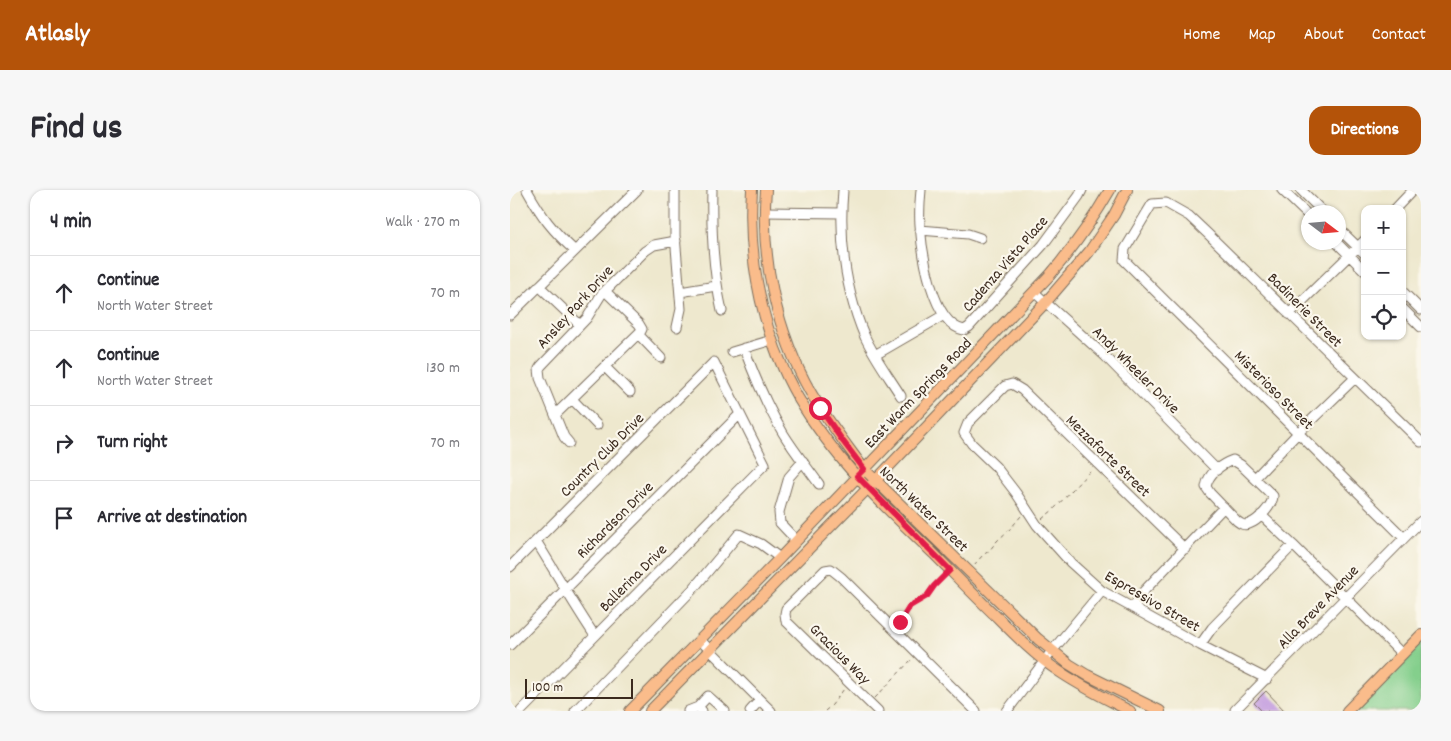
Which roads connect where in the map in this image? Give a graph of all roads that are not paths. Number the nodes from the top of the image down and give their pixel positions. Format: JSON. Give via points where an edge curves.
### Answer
{"nodes":[{"id":1,"x":527,"y":190,"type":"edge"},
{"id":2,"x":637,"y":190,"type":"edge"},
{"id":3,"x":675,"y":190,"type":"edge"},
{"id":4,"x":712,"y":190,"type":"edge"},
{"id":5,"x":752,"y":190,"type":"edge"},
{"id":6,"x":766,"y":190,"type":"edge"},
{"id":7,"x":843,"y":190,"type":"edge"},
{"id":8,"x":921,"y":190,"type":"edge"},
{"id":9,"x":1082,"y":190,"type":"edge"},
{"id":10,"x":1110,"y":190,"type":"edge"},
{"id":11,"x":1127,"y":190,"type":"edge"},
{"id":12,"x":1282,"y":190,"type":"edge"},
{"id":13,"x":1301,"y":190,"type":"edge"},
{"id":14,"x":1414,"y":190,"type":"edge"},
{"id":15,"x":1317,"y":205,"type":"edge"},
{"id":16,"x":1399,"y":205,"type":"edge"},
{"id":17,"x":1301,"y":208,"type":"edge"},
{"id":18,"x":765,"y":212,"type":"junction"},
{"id":19,"x":841,"y":213,"type":"junction"},
{"id":20,"x":920,"y":230,"type":"junction"},
{"id":21,"x":1346,"y":236,"type":"edge"},
{"id":22,"x":980,"y":238,"type":"dead end"},
{"id":23,"x":676,"y":241,"type":"junction"},
{"id":24,"x":1361,"y":244,"type":"edge"},
{"id":25,"x":1358,"y":247,"type":"junction"},
{"id":26,"x":1344,"y":250,"type":"edge"},
{"id":27,"x":1361,"y":250,"type":"edge"},
{"id":28,"x":575,"y":251,"type":"junction"},
{"id":29,"x":1349,"y":255,"type":"junction"},
{"id":30,"x":1124,"y":260,"type":"joint"},
{"id":31,"x":1361,"y":267,"type":"edge"},
{"id":32,"x":539,"y":286,"type":"junction"},
{"id":33,"x":716,"y":286,"type":"junction"},
{"id":34,"x":605,"y":290,"type":"junction"},
{"id":35,"x":680,"y":292,"type":"junction"},
{"id":36,"x":1034,"y":292,"type":"junction"},
{"id":37,"x":1406,"y":295,"type":"edge"},
{"id":38,"x":1046,"y":302,"type":"junction"},
{"id":39,"x":1421,"y":310,"type":"edge"},
{"id":40,"x":722,"y":311,"type":"dead end"},
{"id":41,"x":1406,"y":312,"type":"edge"},
{"id":42,"x":510,"y":314,"type":"edge"},
{"id":43,"x":1289,"y":314,"type":"junction"},
{"id":44,"x":944,"y":315,"type":"junction"},
{"id":45,"x":580,"y":325,"type":"junction"},
{"id":46,"x":677,"y":327,"type":"dead end"},
{"id":47,"x":1421,"y":327,"type":"edge"},
{"id":48,"x":638,"y":334,"type":"junction"},
{"id":49,"x":772,"y":340,"type":"junction"},
{"id":50,"x":744,"y":348,"type":"junction"},
{"id":51,"x":732,"y":352,"type":"dead end"},
{"id":52,"x":875,"y":355,"type":"junction"},
{"id":53,"x":661,"y":358,"type":"dead end"},
{"id":54,"x":605,"y":367,"type":"junction"},
{"id":55,"x":1355,"y":378,"type":"junction"},
{"id":56,"x":1012,"y":384,"type":"joint"},
{"id":57,"x":630,"y":392,"type":"dead end"},
{"id":58,"x":902,"y":396,"type":"dead end"},
{"id":59,"x":572,"y":400,"type":"junction"},
{"id":60,"x":740,"y":414,"type":"junction"},
{"id":61,"x":555,"y":415,"type":"junction"},
{"id":62,"x":597,"y":425,"type":"dead end"},
{"id":63,"x":1298,"y":433,"type":"junction"},
{"id":64,"x":1421,"y":442,"type":"edge"},
{"id":65,"x":568,"y":443,"type":"dead end"},
{"id":66,"x":803,"y":462,"type":"junction"},
{"id":67,"x":1217,"y":470,"type":"junction"},
{"id":68,"x":861,"y":472,"type":"junction"},
{"id":69,"x":1255,"y":478,"type":"junction"},
{"id":70,"x":819,"y":484,"type":"dead end"},
{"id":71,"x":872,"y":484,"type":"junction"},
{"id":72,"x":1224,"y":507,"type":"junction"},
{"id":73,"x":1261,"y":515,"type":"junction"},
{"id":74,"x":1421,"y":522,"type":"edge"},
{"id":75,"x":1404,"y":538,"type":"junction"},
{"id":76,"x":796,"y":540,"type":"junction"},
{"id":77,"x":536,"y":541,"type":"junction"},
{"id":78,"x":1293,"y":545,"type":"junction"},
{"id":79,"x":1185,"y":549,"type":"junction"},
{"id":80,"x":780,"y":558,"type":"junction"},
{"id":81,"x":510,"y":567,"type":"edge"},
{"id":82,"x":566,"y":588,"type":"junction"},
{"id":83,"x":1102,"y":591,"type":"junction"},
{"id":84,"x":1346,"y":597,"type":"junction"},
{"id":85,"x":1134,"y":608,"type":"junction"},
{"id":86,"x":1421,"y":635,"type":"edge"},
{"id":87,"x":595,"y":636,"type":"junction"},
{"id":88,"x":700,"y":640,"type":"junction"},
{"id":89,"x":510,"y":645,"type":"edge"},
{"id":90,"x":1200,"y":645,"type":"junction"},
{"id":91,"x":1417,"y":645,"type":"edge"},
{"id":92,"x":710,"y":650,"type":"junction"},
{"id":93,"x":1052,"y":652,"type":"junction"},
{"id":94,"x":1402,"y":654,"type":"junction"},
{"id":95,"x":1045,"y":661,"type":"junction"},
{"id":96,"x":1267,"y":679,"type":"junction"},
{"id":97,"x":760,"y":700,"type":"junction"},
{"id":98,"x":700,"y":709,"type":"edge"},
{"id":99,"x":1235,"y":710,"type":"edge"},
{"id":100,"x":521,"y":711,"type":"edge"},
{"id":101,"x":575,"y":711,"type":"edge"},
{"id":102,"x":630,"y":711,"type":"edge"},
{"id":103,"x":650,"y":711,"type":"edge"},
{"id":104,"x":688,"y":711,"type":"edge"},
{"id":105,"x":725,"y":711,"type":"edge"},
{"id":106,"x":750,"y":711,"type":"edge"},
{"id":107,"x":770,"y":711,"type":"edge"},
{"id":108,"x":878,"y":711,"type":"edge"},
{"id":109,"x":976,"y":711,"type":"edge"},
{"id":110,"x":1007,"y":711,"type":"edge"},
{"id":111,"x":1130,"y":711,"type":"edge"},
{"id":112,"x":1160,"y":711,"type":"edge"},
{"id":113,"x":1347,"y":711,"type":"edge"}],
"edges":[{"from":1,"to":28,"type":"street","via":[[550,227]]},
{"from":2,"to":28,"type":"street"},
{"from":3,"to":23,"type":"street"},
{"from":4,"to":33,"type":"street","via":[[711,227]]},
{"from":5,"to":49,"type":"main road","name":"North Water Street","via":[[754,259]]},
{"from":6,"to":18,"type":"main road","name":"North Water Street"},
{"from":7,"to":19,"type":"street"},
{"from":8,"to":20,"type":"street"},
{"from":9,"to":44,"type":"street","name":"Cadenza Vista Place","via":[[1040,249],[969,327],[964,330],[956,327]]},
{"from":10,"to":36,"type":"main road","name":"East Warm Springs Road","via":[[1079,239]]},
{"from":11,"to":38,"type":"main road","name":"East Warm Springs Road","via":[[1114,216],[1089,252]]},
{"from":12,"to":17,"type":"street"},
{"from":13,"to":15,"type":"street"},
{"from":14,"to":16,"type":"street"},
{"from":18,"to":19,"type":"street"},
{"from":18,"to":68,"type":"main road","name":"North Water Street","via":[[771,280],[789,345],[816,400]]},
{"from":19,"to":52,"type":"street","via":[[843,254],[851,296]]},
{"from":20,"to":22,"type":"street"},
{"from":20,"to":44,"type":"street","via":[[927,273]]},
{"from":21,"to":25,"type":"street"},
{"from":23,"to":34,"type":"street","name":"Ansley Park Drive","via":[[650,247]]},
{"from":23,"to":35,"type":"street"},
{"from":24,"to":25,"type":"street"},
{"from":25,"to":27,"type":"street"},
{"from":25,"to":29,"type":"street"},
{"from":26,"to":29,"type":"street"},
{"from":28,"to":32,"type":"street"},
{"from":29,"to":31,"type":"street"},
{"from":29,"to":43,"type":"street"},
{"from":30,"to":43,"type":"street","name":"Badinerie Street","via":[[1125,248],[1152,204],[1166,204],[1189,216]]},
{"from":30,"to":63,"type":"street","name":"Misterioso Street"},
{"from":32,"to":42,"type":"street"},
{"from":32,"to":45,"type":"street"},
{"from":33,"to":35,"type":"street"},
{"from":33,"to":40,"type":"street"},
{"from":34,"to":45,"type":"street","name":"Ansley Park Drive"},
{"from":34,"to":48,"type":"street","via":[[640,324],[642,329]]},
{"from":35,"to":46,"type":"street","via":[[681,310]]},
{"from":36,"to":38,"type":"street","name":"Andy Wheeler Drive"},
{"from":36,"to":68,"type":"main road","name":"East Warm Springs Road"},
{"from":37,"to":39,"type":"street"},
{"from":38,"to":67,"type":"street","name":"Andy Wheeler Drive","via":[[1105,356]]},
{"from":38,"to":71,"type":"main road","name":"East Warm Springs Road"},
{"from":41,"to":47,"type":"street"},
{"from":43,"to":55,"type":"street","name":"Badinerie Street"},
{"from":44,"to":52,"type":"street"},
{"from":45,"to":61,"type":"street","name":"Ansley Park Drive","via":[[539,369]]},
{"from":48,"to":53,"type":"street"},
{"from":48,"to":54,"type":"street"},
{"from":49,"to":50,"type":"street"},
{"from":49,"to":68,"type":"main road","name":"North Water Street","via":[[784,371],[809,415],[832,447]]},
{"from":50,"to":51,"type":"street"},
{"from":50,"to":66,"type":"street","via":[[770,409]]},
{"from":52,"to":58,"type":"street"},
{"from":54,"to":57,"type":"street"},
{"from":54,"to":59,"type":"street"},
{"from":55,"to":63,"type":"street"},
{"from":55,"to":64,"type":"street","name":"Badinerie Street"},
{"from":56,"to":79,"type":"street","name":"Mezzaforte Street","via":[[1022,390]]},
{"from":56,"to":83,"type":"street","name":"Espressivo Street","via":[[1005,386],[968,423],[964,433],[996,467],[1037,525]]},
{"from":59,"to":61,"type":"street"},
{"from":59,"to":62,"type":"street"},
{"from":60,"to":77,"type":"street","name":"Country Club Drive","via":[[714,362]]},
{"from":60,"to":82,"type":"street","name":"Richardson Drive"},
{"from":60,"to":87,"type":"street","name":"Ballerina Drive","via":[[765,464]]},
{"from":61,"to":65,"type":"street","name":"Ansley Park Drive"},
{"from":63,"to":69,"type":"street"},
{"from":63,"to":75,"type":"street","name":"Misterioso Street"},
{"from":66,"to":70,"type":"street"},
{"from":66,"to":76,"type":"street","via":[[789,477],[779,512],[782,526]]},
{"from":67,"to":69,"type":"street","via":[[1234,460]]},
{"from":67,"to":72,"type":"street","via":[[1206,487]]},
{"from":68,"to":71,"type":"main road","name":"North Water Street"},
{"from":68,"to":76,"type":"main road","name":"East Warm Springs Road"},
{"from":69,"to":73,"type":"street","via":[[1273,496],[1271,504]]},
{"from":71,"to":92,"type":"main road","name":"East Warm Springs Road"},
{"from":71,"to":93,"type":"main road","name":"North Water Street","via":[[969,571]]},
{"from":71,"to":95,"type":"main road","name":"North Water Street","via":[[950,570]]},
{"from":72,"to":73,"type":"street","via":[[1241,524],[1250,524]]},
{"from":72,"to":79,"type":"street"},
{"from":73,"to":78,"type":"street"},
{"from":74,"to":75,"type":"street","name":"Alla Breve Avenue"},
{"from":75,"to":84,"type":"street","name":"Alla Breve Avenue"},
{"from":76,"to":80,"type":"main road","name":"East Warm Springs Road"},
{"from":77,"to":81,"type":"street","name":"Country Club Drive"},
{"from":77,"to":82,"type":"street"},
{"from":78,"to":84,"type":"street"},
{"from":78,"to":90,"type":"street","via":[[1212,628]]},
{"from":79,"to":85,"type":"street","via":[[1140,595]]},
{"from":80,"to":88,"type":"main road","name":"East Warm Springs Road"},
{"from":80,"to":101,"type":"street","via":[[739,534],[693,589]]},
{"from":82,"to":87,"type":"street"},
{"from":82,"to":89,"type":"street","name":"Richardson Drive"},
{"from":83,"to":85,"type":"street","name":"Espressivo Street"},
{"from":83,"to":93,"type":"street"},
{"from":84,"to":94,"type":"street"},
{"from":84,"to":96,"type":"street","name":"Alla Breve Avenue"},
{"from":85,"to":90,"type":"street","name":"Espressivo Street"},
{"from":86,"to":91,"type":"main road"},
{"from":87,"to":100,"type":"street","name":"Ballerina Drive"},
{"from":88,"to":92,"type":"street"},
{"from":88,"to":102,"type":"main road","name":"East Warm Springs Road"},
{"from":90,"to":96,"type":"street","name":"Espressivo Street"},
{"from":91,"to":94,"type":"main road"},
{"from":92,"to":97,"type":"street"},
{"from":92,"to":103,"type":"main road","name":"East Warm Springs Road"},
{"from":93,"to":95,"type":"street"},
{"from":93,"to":112,"type":"main road","name":"North Water Street","via":[[1087,675]]},
{"from":94,"to":113,"type":"main road"},
{"from":95,"to":110,"type":"street"},
{"from":95,"to":111,"type":"main road","name":"North Water Street"},
{"from":96,"to":99,"type":"street","name":"Alla Breve Avenue"},
{"from":97,"to":106,"type":"street"},
{"from":97,"to":107,"type":"street"},
{"from":98,"to":104,"type":"street"},
{"from":98,"to":105,"type":"street","via":[[708,696]]},
{"from":108,"to":109,"type":"street","name":"Gracious Way","via":[[786,621],[786,609],[825,570],[830,569],[841,577]]}]}
